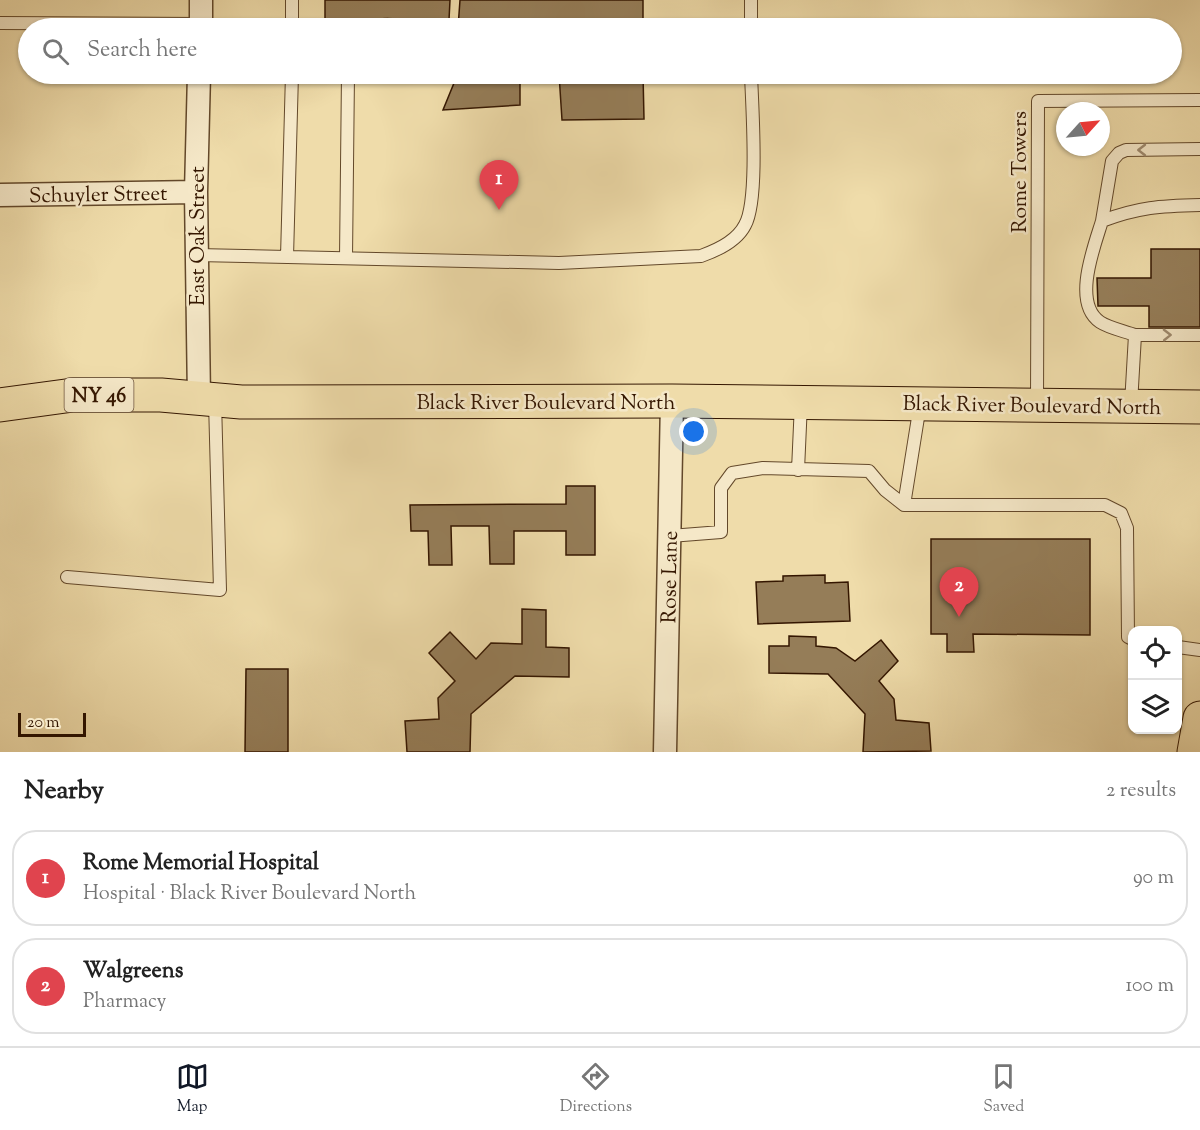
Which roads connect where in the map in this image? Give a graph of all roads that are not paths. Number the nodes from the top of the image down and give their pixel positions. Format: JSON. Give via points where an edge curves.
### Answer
{"nodes":[{"id":1,"x":201,"y":0,"type":"edge"},
{"id":2,"x":292,"y":0,"type":"edge"},
{"id":3,"x":750,"y":0,"type":"edge"},
{"id":4,"x":201,"y":18,"type":"edge"},
{"id":5,"x":292,"y":18,"type":"edge"},
{"id":6,"x":751,"y":18,"type":"edge"},
{"id":7,"x":0,"y":23,"type":"edge"},
{"id":8,"x":18,"y":23,"type":"edge"},
{"id":9,"x":199,"y":84,"type":"edge"},
{"id":10,"x":292,"y":84,"type":"edge"},
{"id":11,"x":348,"y":84,"type":"edge"},
{"id":12,"x":751,"y":84,"type":"edge"},
{"id":13,"x":1200,"y":100,"type":"edge"},
{"id":14,"x":1200,"y":149,"type":"edge"},
{"id":15,"x":196,"y":192,"type":"junction"},
{"id":16,"x":0,"y":195,"type":"edge"},
{"id":17,"x":1200,"y":205,"type":"edge"},
{"id":18,"x":1102,"y":221,"type":"junction"},
{"id":19,"x":197,"y":255,"type":"junction"},
{"id":20,"x":287,"y":257,"type":"junction"},
{"id":21,"x":346,"y":258,"type":"junction"},
{"id":22,"x":1200,"y":334,"type":"edge"},
{"id":23,"x":1135,"y":335,"type":"junction"},
{"id":24,"x":207,"y":399,"type":"junction"},
{"id":25,"x":672,"y":401,"type":"junction"},
{"id":26,"x":801,"y":402,"type":"junction"},
{"id":27,"x":920,"y":404,"type":"junction"},
{"id":28,"x":1037,"y":404,"type":"junction"},
{"id":29,"x":0,"y":405,"type":"edge"},
{"id":30,"x":1131,"y":406,"type":"junction"},
{"id":31,"x":1200,"y":407,"type":"edge"},
{"id":32,"x":798,"y":470,"type":"junction"},
{"id":33,"x":904,"y":505,"type":"junction"},
{"id":34,"x":670,"y":536,"type":"junction"},
{"id":35,"x":67,"y":577,"type":"dead end"},
{"id":36,"x":1128,"y":637,"type":"edge"},
{"id":37,"x":1182,"y":648,"type":"edge"},
{"id":38,"x":1200,"y":650,"type":"edge"},
{"id":39,"x":1200,"y":718,"type":"edge"},
{"id":40,"x":665,"y":752,"type":"edge"},
{"id":41,"x":1194,"y":752,"type":"edge"}],
"edges":[{"from":1,"to":4,"type":"street"},
{"from":2,"to":5,"type":"lane"},
{"from":3,"to":6,"type":"lane"},
{"from":7,"to":8,"type":"lane"},
{"from":9,"to":15,"type":"street","name":"East Oak Street"},
{"from":10,"to":20,"type":"lane"},
{"from":11,"to":21,"type":"lane"},
{"from":12,"to":21,"type":"lane","via":[[753,197],[746,225],[717,250],[701,256],[560,263]]},
{"from":13,"to":28,"type":"lane","name":"Rome Towers","via":[[1038,101]]},
{"from":14,"to":18,"type":"lane","one_way":true,"via":[[1119,153],[1112,161]]},
{"from":15,"to":16,"type":"street","name":"Schuyler Street"},
{"from":15,"to":19,"type":"street","name":"East Oak Street"},
{"from":17,"to":18,"type":"lane","via":[[1153,206]]},
{"from":18,"to":23,"type":"lane","via":[[1086,281],[1088,302],[1092,315],[1101,323]]},
{"from":19,"to":20,"type":"lane"},
{"from":19,"to":24,"type":"street","name":"East Oak Street"},
{"from":20,"to":21,"type":"lane"},
{"from":23,"to":22,"type":"lane","one_way":true},
{"from":23,"to":30,"type":"lane"},
{"from":24,"to":25,"type":"main road","name":"Black River Boulevard North","number":"NY 46"},
{"from":24,"to":29,"type":"main road","name":"Black River Boulevard North","number":"NY 46","via":[[73,395]]},
{"from":24,"to":35,"type":"lane","via":[[220,590]]},
{"from":25,"to":26,"type":"main road","name":"Black River Boulevard North","number":"NY 46"},
{"from":25,"to":34,"type":"street","name":"Rose Lane"},
{"from":26,"to":27,"type":"main road","name":"Black River Boulevard North","number":"NY 46"},
{"from":26,"to":32,"type":"lane"},
{"from":27,"to":28,"type":"main road","name":"Black River Boulevard North","number":"NY 46"},
{"from":27,"to":33,"type":"lane"},
{"from":28,"to":30,"type":"main road","name":"Black River Boulevard North","number":"NY 46"},
{"from":30,"to":31,"type":"main road","name":"Black River Boulevard North","number":"NY 46"},
{"from":32,"to":33,"type":"lane","via":[[869,471]]},
{"from":32,"to":34,"type":"lane","via":[[763,468],[732,472],[721,488],[721,532]]},
{"from":33,"to":36,"type":"lane","via":[[1105,506],[1121,513],[1127,528]]},
{"from":34,"to":40,"type":"street","name":"Rose Lane"},
{"from":37,"to":38,"type":"lane"},
{"from":39,"to":41,"type":"main road"}]}
